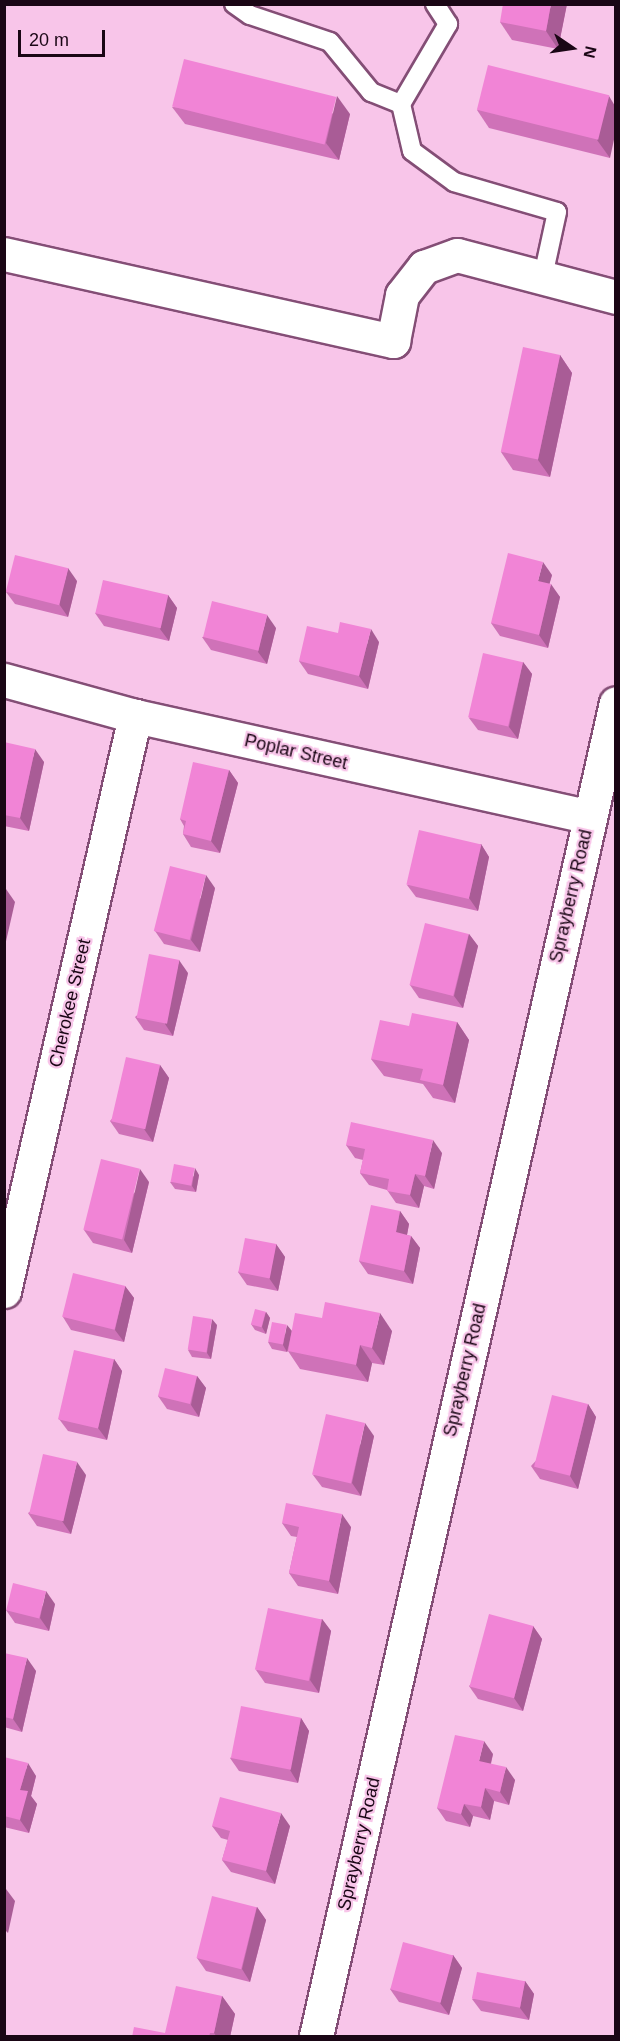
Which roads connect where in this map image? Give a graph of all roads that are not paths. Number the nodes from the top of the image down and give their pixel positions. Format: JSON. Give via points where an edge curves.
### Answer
{"nodes":[{"id":1,"x":234,"y":4,"type":"edge"},
{"id":2,"x":435,"y":4,"type":"edge"},
{"id":3,"x":401,"y":104,"type":"junction"},
{"id":4,"x":4,"y":254,"type":"edge"},
{"id":5,"x":543,"y":276,"type":"junction"},
{"id":6,"x":615,"y":297,"type":"edge"},
{"id":7,"x":4,"y":680,"type":"edge"},
{"id":8,"x":615,"y":703,"type":"edge"},
{"id":9,"x":135,"y":716,"type":"junction"},
{"id":10,"x":589,"y":817,"type":"junction"},
{"id":11,"x":4,"y":1291,"type":"edge"},
{"id":12,"x":316,"y":2037,"type":"edge"}],
"edges":[{"from":1,"to":3,"type":"lane","via":[[250,15],[330,42],[371,92]]},
{"from":2,"to":3,"type":"lane","via":[[448,24]]},
{"from":3,"to":5,"type":"lane","via":[[412,151],[454,182],[557,212]]},
{"from":4,"to":5,"type":"street","via":[[393,341],[402,295],[424,267],[457,255]]},
{"from":5,"to":6,"type":"street"},
{"from":7,"to":9,"type":"street","name":"Poplar Street"},
{"from":8,"to":10,"type":"street","name":"Sprayberry Road"},
{"from":9,"to":10,"type":"street","name":"Poplar Street"},
{"from":9,"to":11,"type":"street","name":"Cherokee Street"},
{"from":10,"to":12,"type":"street","name":"Sprayberry Road"}]}
